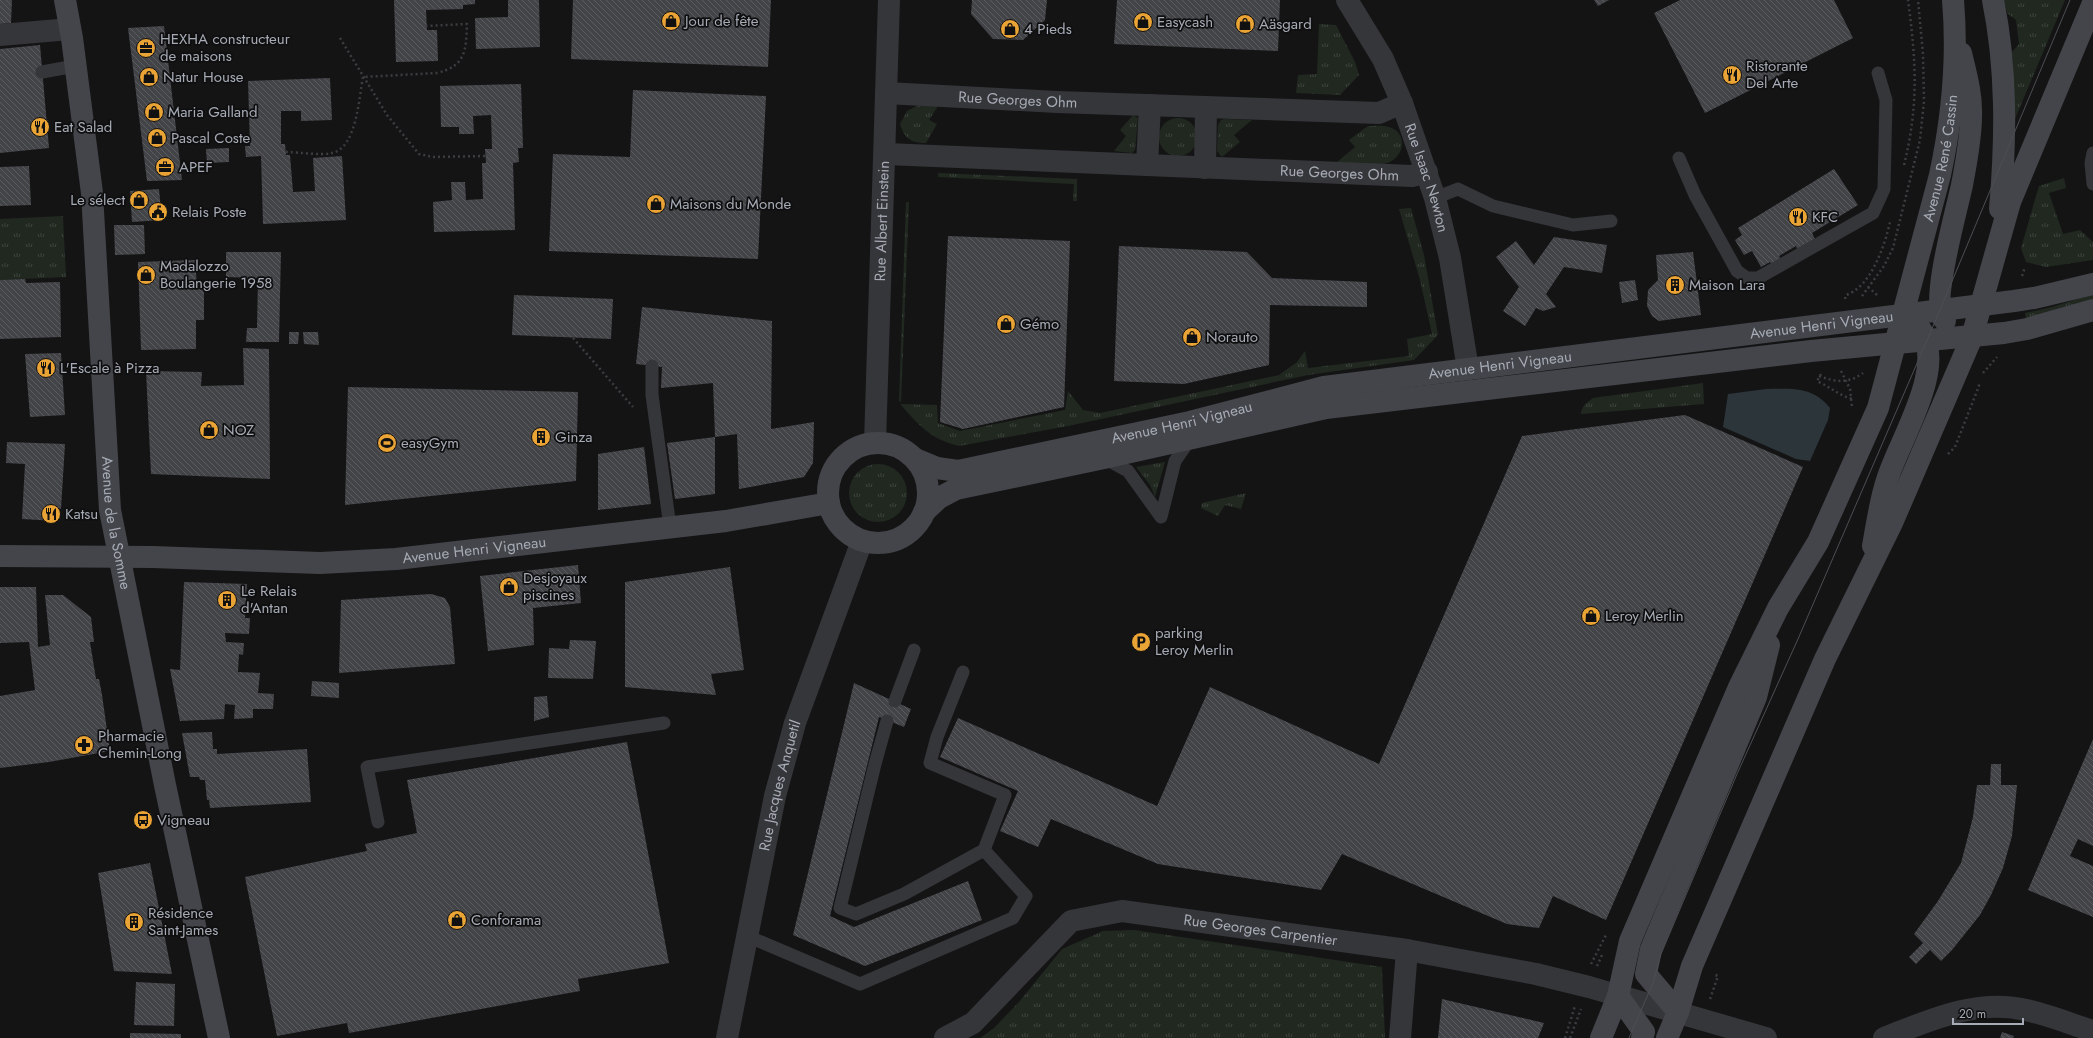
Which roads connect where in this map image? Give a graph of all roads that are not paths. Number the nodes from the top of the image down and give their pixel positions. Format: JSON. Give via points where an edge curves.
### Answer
{"nodes":[{"id":1,"x":65,"y":0,"type":"edge"},
{"id":2,"x":889,"y":0,"type":"edge"},
{"id":3,"x":1347,"y":0,"type":"edge"},
{"id":4,"x":1953,"y":0,"type":"edge"},
{"id":5,"x":1993,"y":0,"type":"edge"},
{"id":6,"x":2093,"y":3,"type":"edge"},
{"id":7,"x":1955,"y":27,"type":"junction"},
{"id":8,"x":70,"y":29,"type":"junction"},
{"id":9,"x":0,"y":36,"type":"edge"},
{"id":10,"x":76,"y":66,"type":"junction"},
{"id":11,"x":42,"y":72,"type":"dead end"},
{"id":12,"x":1878,"y":73,"type":"dead end"},
{"id":13,"x":886,"y":93,"type":"junction"},
{"id":14,"x":1402,"y":103,"type":"junction"},
{"id":15,"x":1150,"y":105,"type":"junction"},
{"id":16,"x":1206,"y":107,"type":"junction"},
{"id":17,"x":2093,"y":153,"type":"edge"},
{"id":18,"x":886,"y":154,"type":"junction"},
{"id":19,"x":1679,"y":158,"type":"dead end"},
{"id":20,"x":1147,"y":165,"type":"junction"},
{"id":21,"x":1205,"y":168,"type":"junction"},
{"id":22,"x":1427,"y":172,"type":"junction"},
{"id":23,"x":2093,"y":184,"type":"edge"},
{"id":24,"x":1435,"y":198,"type":"junction"},
{"id":25,"x":1611,"y":220,"type":"dead end"},
{"id":26,"x":1996,"y":252,"type":"junction"},
{"id":27,"x":2093,"y":284,"type":"edge"},
{"id":28,"x":1983,"y":304,"type":"junction"},
{"id":29,"x":1940,"y":310,"type":"junction"},
{"id":30,"x":2093,"y":310,"type":"edge"},
{"id":31,"x":1903,"y":313,"type":"junction"},
{"id":32,"x":1972,"y":337,"type":"junction"},
{"id":33,"x":1926,"y":341,"type":"junction"},
{"id":34,"x":1896,"y":345,"type":"junction"},
{"id":35,"x":652,"y":366,"type":"dead end"},
{"id":36,"x":1468,"y":369,"type":"junction"},
{"id":37,"x":1191,"y":438,"type":"junction"},
{"id":38,"x":875,"y":442,"type":"junction"},
{"id":39,"x":1104,"y":458,"type":"junction"},
{"id":40,"x":915,"y":459,"type":"junction"},
{"id":41,"x":829,"y":503,"type":"junction"},
{"id":42,"x":924,"y":512,"type":"junction"},
{"id":43,"x":670,"y":527,"type":"junction"},
{"id":44,"x":862,"y":541,"type":"junction"},
{"id":45,"x":0,"y":556,"type":"edge"},
{"id":46,"x":118,"y":558,"type":"junction"},
{"id":47,"x":1869,"y":569,"type":"junction"},
{"id":48,"x":1778,"y":608,"type":"junction"},
{"id":49,"x":914,"y":650,"type":"dead end"},
{"id":50,"x":963,"y":672,"type":"dead end"},
{"id":51,"x":895,"y":701,"type":"dead end"},
{"id":52,"x":888,"y":721,"type":"dead end"},
{"id":53,"x":664,"y":723,"type":"dead end"},
{"id":54,"x":378,"y":822,"type":"dead end"},
{"id":55,"x":984,"y":850,"type":"junction"},
{"id":56,"x":747,"y":936,"type":"junction"},
{"id":57,"x":1407,"y":950,"type":"junction"},
{"id":58,"x":1618,"y":996,"type":"junction"},
{"id":59,"x":1678,"y":1012,"type":"junction"},
{"id":60,"x":2093,"y":1031,"type":"edge"},
{"id":61,"x":219,"y":1038,"type":"edge"},
{"id":62,"x":727,"y":1038,"type":"edge"},
{"id":63,"x":945,"y":1038,"type":"edge"},
{"id":64,"x":1400,"y":1038,"type":"edge"},
{"id":65,"x":1601,"y":1038,"type":"edge"},
{"id":66,"x":1642,"y":1038,"type":"edge"},
{"id":67,"x":1667,"y":1038,"type":"edge"},
{"id":68,"x":1766,"y":1038,"type":"edge"},
{"id":69,"x":1884,"y":1038,"type":"edge"}],
"edges":[{"from":1,"to":8,"type":"street","name":"Avenue de la Somme"},
{"from":2,"to":13,"type":"street","name":"Rue Albert Einstein"},
{"from":3,"to":14,"type":"street","name":"Rue Isaac Newton","via":[[1382,59]]},
{"from":4,"to":7,"type":"street","name":"Avenue René Cassin"},
{"from":5,"to":26,"type":"street","via":[[2002,55],[2004,92],[2002,177]]},
{"from":6,"to":26,"type":"street","via":[[2025,163],[2010,202]]},
{"from":7,"to":29,"type":"street","via":[[1969,87],[1971,115],[1962,185],[1941,281]]},
{"from":7,"to":31,"type":"street","name":"Avenue René Cassin","via":[[1947,142]]},
{"from":8,"to":9,"type":"street"},
{"from":8,"to":10,"type":"street","name":"Avenue de la Somme"},
{"from":10,"to":11,"type":"lane"},
{"from":10,"to":46,"type":"street","name":"Avenue de la Somme","via":[[92,193],[110,510]]},
{"from":12,"to":19,"type":"lane","via":[[1886,100],[1885,182],[1873,212],[1758,278],[1747,278],[1737,271],[1695,195]]},
{"from":13,"to":15,"type":"street","name":"Rue Georges Ohm"},
{"from":13,"to":18,"type":"street","name":"Rue Albert Einstein"},
{"from":14,"to":16,"type":"street","name":"Rue Georges Ohm","via":[[1380,113]]},
{"from":14,"to":22,"type":"street","name":"Rue Isaac Newton"},
{"from":15,"to":16,"type":"street","name":"Rue Georges Ohm"},
{"from":15,"to":20,"type":"street"},
{"from":16,"to":21,"type":"street"},
{"from":17,"to":23,"type":"lane"},
{"from":18,"to":20,"type":"street","name":"Rue Georges Ohm"},
{"from":18,"to":38,"type":"street","name":"Rue Albert Einstein"},
{"from":20,"to":21,"type":"street","name":"Rue Georges Ohm"},
{"from":21,"to":22,"type":"street","name":"Rue Georges Ohm","via":[[1412,176]]},
{"from":22,"to":24,"type":"street","name":"Rue Isaac Newton"},
{"from":24,"to":25,"type":"lane","via":[[1458,189],[1493,206],[1573,225]]},
{"from":24,"to":36,"type":"street","name":"Rue Isaac Newton","via":[[1450,258]]},
{"from":26,"to":28,"type":"street"},
{"from":27,"to":28,"type":"street","name":"Avenue Henri Vigneau","via":[[2034,298]]},
{"from":28,"to":29,"type":"street","name":"Avenue Henri Vigneau"},
{"from":28,"to":32,"type":"street"},
{"from":29,"to":31,"type":"street","name":"Avenue Henri Vigneau"},
{"from":29,"to":32,"type":"street","via":[[1943,320]]},
{"from":30,"to":32,"type":"street","name":"Avenue Henri Vigneau","via":[[2027,329]]},
{"from":31,"to":33,"type":"street","via":[[1914,322]]},
{"from":31,"to":34,"type":"street","name":"Avenue René Cassin"},
{"from":31,"to":36,"type":"street","name":"Avenue Henri Vigneau"},
{"from":32,"to":33,"type":"street","name":"Avenue Henri Vigneau"},
{"from":32,"to":47,"type":"street","via":[[1892,523]]},
{"from":33,"to":34,"type":"street","name":"Avenue Henri Vigneau"},
{"from":33,"to":47,"type":"street","via":[[1928,370],[1924,389],[1887,479]]},
{"from":34,"to":37,"type":"street","name":"Avenue Henri Vigneau","via":[[1788,354],[1326,408]]},
{"from":34,"to":48,"type":"street","name":"Avenue René Cassin","via":[[1878,408],[1836,504],[1818,542]]},
{"from":35,"to":43,"type":"lane","via":[[652,395]]},
{"from":36,"to":40,"type":"street","name":"Avenue Henri Vigneau","via":[[1324,387],[1190,422],[958,471],[937,468]]},
{"from":37,"to":39,"type":"street","name":"Avenue Henri Vigneau"},
{"from":37,"to":39,"type":"lane","via":[[1175,461],[1161,517],[1128,471]]},
{"from":38,"to":40,"type":"street","name":"Avenue Henri Vigneau","via":[[890,444],[904,450]]},
{"from":38,"to":41,"type":"street","name":"Avenue Henri Vigneau","via":[[858,447],[844,456],[833,470],[828,486]]},
{"from":39,"to":42,"type":"street","name":"Avenue Henri Vigneau","via":[[956,489],[939,498]]},
{"from":40,"to":42,"type":"street","name":"Avenue Henri Vigneau","via":[[923,471],[927,484]]},
{"from":41,"to":43,"type":"street","name":"Avenue Henri Vigneau","via":[[726,521]]},
{"from":41,"to":44,"type":"street","name":"Avenue Henri Vigneau","via":[[840,527]]},
{"from":42,"to":44,"type":"street","name":"Avenue Henri Vigneau","via":[[917,525],[906,535],[892,541]]},
{"from":43,"to":46,"type":"street","name":"Avenue Henri Vigneau","via":[[396,559],[320,563]]},
{"from":44,"to":56,"type":"street","name":"Rue Jacques Anquetil","via":[[794,723],[775,796]]},
{"from":45,"to":46,"type":"street","name":"Avenue Henri Vigneau"},
{"from":46,"to":61,"type":"street","name":"Avenue de la Somme"},
{"from":47,"to":59,"type":"street","via":[[1825,659],[1692,966]]},
{"from":48,"to":58,"type":"street","via":[[1738,687],[1630,941]]},
{"from":48,"to":59,"type":"street","via":[[1756,698],[1651,949],[1646,974]]},
{"from":49,"to":51,"type":"lane"},
{"from":50,"to":55,"type":"lane","via":[[937,736],[930,763],[1005,795]]},
{"from":52,"to":55,"type":"lane","via":[[840,908],[856,914],[904,894]]},
{"from":53,"to":54,"type":"lane","via":[[367,767]]},
{"from":55,"to":56,"type":"lane","via":[[1026,896],[1013,918],[860,984]]},
{"from":56,"to":62,"type":"street","name":"Rue Jacques Anquetil"},
{"from":57,"to":58,"type":"street","name":"Rue Georges Carpentier","via":[[1536,974]]},
{"from":57,"to":63,"type":"street","name":"Rue Georges Carpentier","via":[[1122,911],[1079,919],[1071,921],[973,1023]]},
{"from":57,"to":64,"type":"street"},
{"from":58,"to":59,"type":"street","name":"Rue Georges Carpentier"},
{"from":58,"to":65,"type":"street"},
{"from":58,"to":66,"type":"street","via":[[1644,1032]]},
{"from":59,"to":67,"type":"street"},
{"from":59,"to":68,"type":"street","name":"Rue Georges Carpentier"},
{"from":60,"to":69,"type":"street","via":[[2024,1009],[1983,1007],[1939,1017]]}]}
